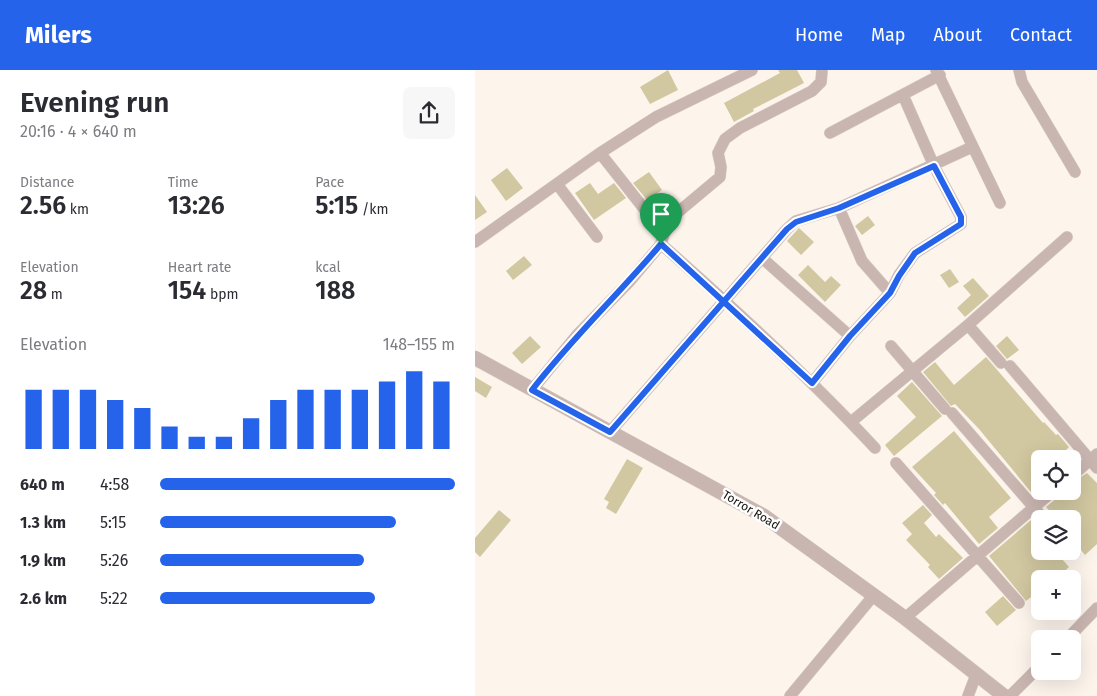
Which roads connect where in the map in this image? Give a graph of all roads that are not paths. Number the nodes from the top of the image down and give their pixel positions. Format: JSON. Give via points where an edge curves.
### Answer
{"nodes":[{"id":1,"x":752,"y":70,"type":"edge"},
{"id":2,"x":822,"y":70,"type":"edge"},
{"id":3,"x":1019,"y":70,"type":"edge"},
{"id":4,"x":938,"y":73,"type":"edge"},
{"id":5,"x":903,"y":95,"type":"junction"},
{"id":6,"x":829,"y":133,"type":"dead end"},
{"id":7,"x":972,"y":147,"type":"junction"},
{"id":8,"x":599,"y":153,"type":"junction"},
{"id":9,"x":934,"y":166,"type":"junction"},
{"id":10,"x":1075,"y":172,"type":"dead end"},
{"id":11,"x":557,"y":184,"type":"junction"},
{"id":12,"x":999,"y":203,"type":"dead end"},
{"id":13,"x":839,"y":208,"type":"junction"},
{"id":14,"x":1067,"y":236,"type":"dead end"},
{"id":15,"x":597,"y":237,"type":"dead end"},
{"id":16,"x":662,"y":239,"type":"junction"},
{"id":17,"x":475,"y":242,"type":"edge"},
{"id":18,"x":762,"y":258,"type":"junction"},
{"id":19,"x":890,"y":293,"type":"junction"},
{"id":20,"x":725,"y":300,"type":"junction"},
{"id":21,"x":968,"y":325,"type":"junction"},
{"id":22,"x":850,"y":336,"type":"junction"},
{"id":23,"x":891,"y":346,"type":"dead end"},
{"id":24,"x":475,"y":358,"type":"edge"},
{"id":25,"x":913,"y":370,"type":"junction"},
{"id":26,"x":812,"y":383,"type":"junction"},
{"id":27,"x":532,"y":390,"type":"junction"},
{"id":28,"x":851,"y":422,"type":"junction"},
{"id":29,"x":610,"y":432,"type":"junction"},
{"id":30,"x":875,"y":448,"type":"dead end"},
{"id":31,"x":1095,"y":461,"type":"edge"},
{"id":32,"x":896,"y":463,"type":"dead end"},
{"id":33,"x":1081,"y":470,"type":"edge"},
{"id":34,"x":1042,"y":500,"type":"edge"},
{"id":35,"x":1034,"y":507,"type":"junction"},
{"id":36,"x":1036,"y":510,"type":"edge"},
{"id":37,"x":977,"y":556,"type":"junction"},
{"id":38,"x":874,"y":596,"type":"junction"},
{"id":39,"x":1019,"y":604,"type":"dead end"},
{"id":40,"x":1095,"y":614,"type":"edge"},
{"id":41,"x":905,"y":618,"type":"junction"},
{"id":42,"x":1077,"y":630,"type":"edge"},
{"id":43,"x":977,"y":675,"type":"junction"},
{"id":44,"x":1031,"y":675,"type":"edge"},
{"id":45,"x":790,"y":696,"type":"edge"},
{"id":46,"x":968,"y":696,"type":"edge"},
{"id":47,"x":1004,"y":696,"type":"edge"},
{"id":48,"x":1010,"y":696,"type":"edge"}],
"edges":[{"from":1,"to":8,"type":"street","via":[[657,117]]},
{"from":2,"to":16,"type":"street","via":[[821,82],[812,91],[725,139],[718,153],[720,177],[677,214]]},
{"from":3,"to":10,"type":"street","via":[[1022,82]]},
{"from":4,"to":5,"type":"street"},
{"from":4,"to":7,"type":"street"},
{"from":5,"to":6,"type":"street"},
{"from":5,"to":9,"type":"street"},
{"from":7,"to":9,"type":"street"},
{"from":7,"to":12,"type":"street"},
{"from":8,"to":11,"type":"street"},
{"from":8,"to":16,"type":"street"},
{"from":9,"to":13,"type":"street"},
{"from":9,"to":19,"type":"street","via":[[961,217],[961,224],[915,253]]},
{"from":11,"to":15,"type":"street"},
{"from":11,"to":17,"type":"street"},
{"from":13,"to":18,"type":"street","via":[[796,222]]},
{"from":13,"to":19,"type":"street","via":[[863,261]]},
{"from":14,"to":21,"type":"street"},
{"from":16,"to":20,"type":"street"},
{"from":16,"to":27,"type":"street","via":[[630,281],[577,335]]},
{"from":18,"to":20,"type":"street"},
{"from":18,"to":22,"type":"street"},
{"from":19,"to":22,"type":"street"},
{"from":20,"to":26,"type":"street"},
{"from":20,"to":29,"type":"street"},
{"from":21,"to":25,"type":"street"},
{"from":21,"to":31,"type":"street"},
{"from":22,"to":26,"type":"street"},
{"from":23,"to":25,"type":"street"},
{"from":24,"to":27,"type":"street","name":"Torror Road"},
{"from":25,"to":28,"type":"street"},
{"from":25,"to":35,"type":"street"},
{"from":26,"to":28,"type":"street"},
{"from":27,"to":29,"type":"street","name":"Torror Road"},
{"from":28,"to":30,"type":"street"},
{"from":29,"to":38,"type":"street","name":"Torror Road","via":[[764,516]]},
{"from":31,"to":33,"type":"street"},
{"from":32,"to":37,"type":"street"},
{"from":34,"to":35,"type":"street"},
{"from":35,"to":36,"type":"street"},
{"from":35,"to":37,"type":"street"},
{"from":37,"to":39,"type":"street"},
{"from":37,"to":41,"type":"street"},
{"from":38,"to":41,"type":"street","name":"Torror Road"},
{"from":38,"to":45,"type":"street"},
{"from":40,"to":42,"type":"street"},
{"from":41,"to":43,"type":"street","name":"Torror Road"},
{"from":43,"to":46,"type":"street"},
{"from":43,"to":47,"type":"street","name":"Torror Road"},
{"from":44,"to":48,"type":"street"}]}
